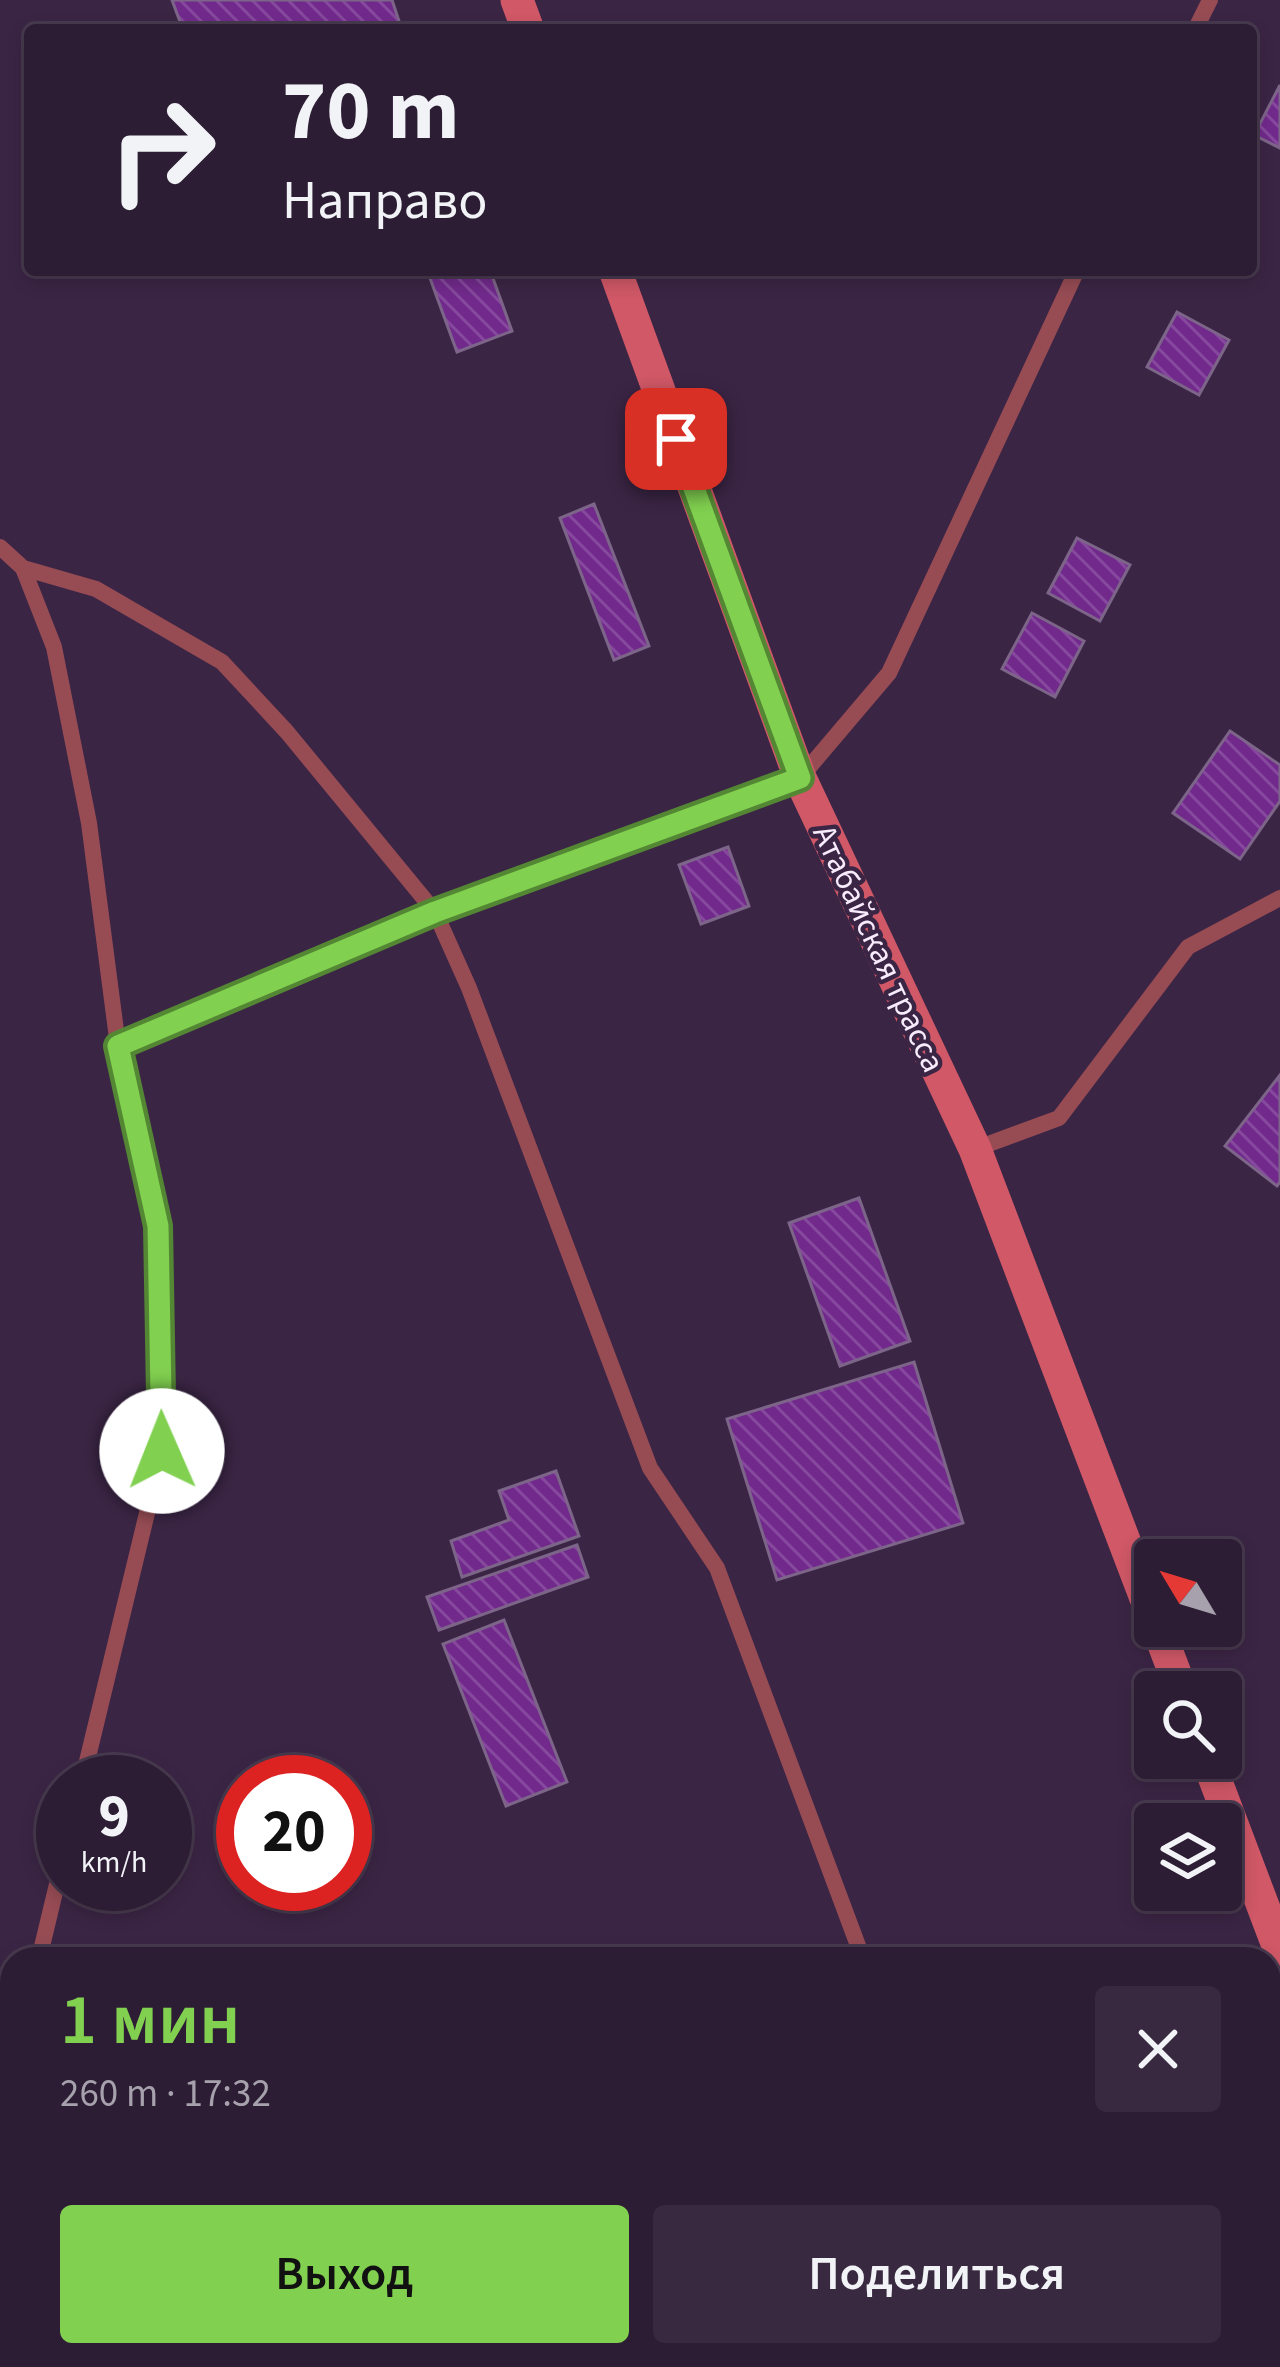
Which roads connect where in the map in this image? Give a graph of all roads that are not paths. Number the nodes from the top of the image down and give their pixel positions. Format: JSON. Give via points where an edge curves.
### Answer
{"nodes":[{"id":1,"x":617,"y":276,"type":"edge"},
{"id":2,"x":1074,"y":276,"type":"edge"},
{"id":3,"x":0,"y":547,"type":"edge"},
{"id":4,"x":23,"y":568,"type":"junction"},
{"id":5,"x":800,"y":778,"type":"junction"},
{"id":6,"x":1280,"y":898,"type":"edge"},
{"id":7,"x":435,"y":912,"type":"junction"},
{"id":8,"x":118,"y":1046,"type":"junction"},
{"id":9,"x":975,"y":1149,"type":"junction"},
{"id":10,"x":1134,"y":1566,"type":"edge"},
{"id":11,"x":89,"y":1755,"type":"edge"},
{"id":12,"x":1215,"y":1779,"type":"edge"},
{"id":13,"x":51,"y":1911,"type":"edge"},
{"id":14,"x":42,"y":1947,"type":"edge"},
{"id":15,"x":859,"y":1947,"type":"edge"},
{"id":16,"x":1278,"y":1947,"type":"edge"}],
"edges":[{"from":1,"to":5,"type":"main road","name":"Атабайская трасса"},
{"from":2,"to":5,"type":"lane","via":[[889,673]]},
{"from":3,"to":4,"type":"lane"},
{"from":4,"to":7,"type":"lane","via":[[96,589],[222,662]]},
{"from":4,"to":8,"type":"lane","via":[[54,647],[81,779]]},
{"from":5,"to":7,"type":"lane"},
{"from":5,"to":9,"type":"main road","name":"Атабайская трасса"},
{"from":6,"to":9,"type":"lane","via":[[1188,947],[1059,1118]]},
{"from":7,"to":8,"type":"lane"},
{"from":7,"to":15,"type":"lane","via":[[650,1468],[717,1568]]},
{"from":8,"to":11,"type":"lane","via":[[158,1226],[162,1451]]},
{"from":9,"to":10,"type":"main road","name":"Атабайская трасса"},
{"from":12,"to":16,"type":"main road"},
{"from":13,"to":14,"type":"lane"}]}
